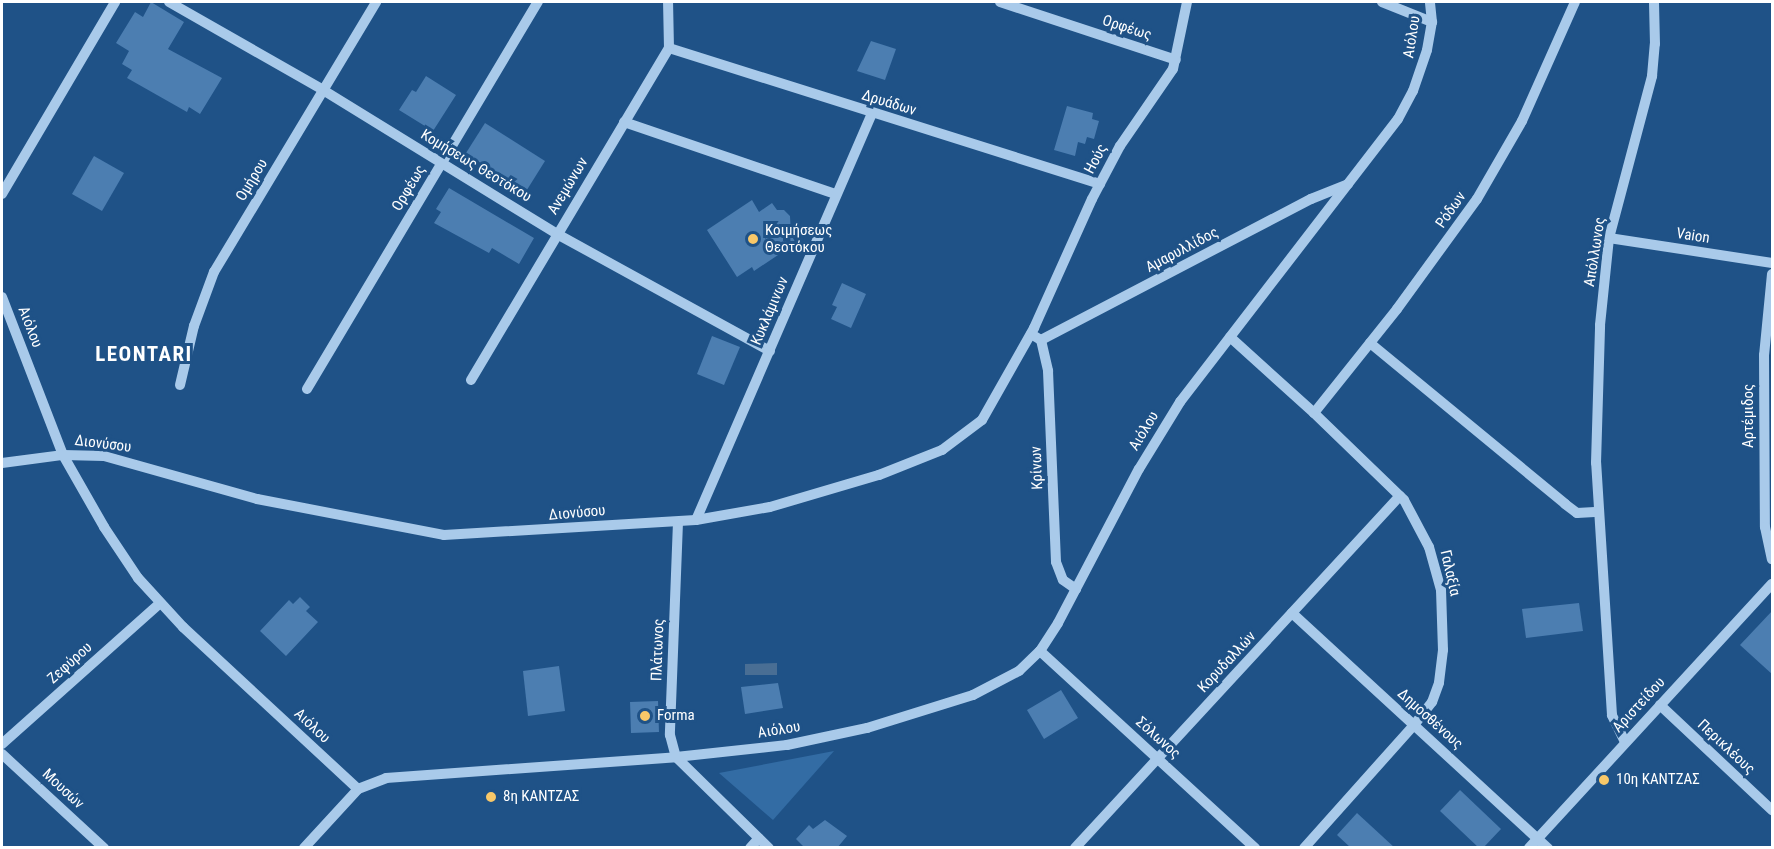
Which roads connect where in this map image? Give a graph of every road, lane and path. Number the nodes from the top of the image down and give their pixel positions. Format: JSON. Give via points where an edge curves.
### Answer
{"nodes":[{"id":1,"x":116,"y":2,"type":"edge"},
{"id":2,"x":170,"y":2,"type":"edge"},
{"id":3,"x":376,"y":2,"type":"edge"},
{"id":4,"x":538,"y":2,"type":"edge"},
{"id":5,"x":668,"y":2,"type":"edge"},
{"id":6,"x":999,"y":2,"type":"edge"},
{"id":7,"x":1187,"y":2,"type":"edge"},
{"id":8,"x":1382,"y":2,"type":"edge"},
{"id":9,"x":1430,"y":2,"type":"edge"},
{"id":10,"x":1575,"y":2,"type":"edge"},
{"id":11,"x":1654,"y":2,"type":"edge"},
{"id":12,"x":1432,"y":22,"type":"junction"},
{"id":13,"x":669,"y":48,"type":"junction"},
{"id":14,"x":1176,"y":60,"type":"junction"},
{"id":15,"x":323,"y":90,"type":"junction"},
{"id":16,"x":872,"y":113,"type":"junction"},
{"id":17,"x":624,"y":122,"type":"junction"},
{"id":18,"x":441,"y":163,"type":"junction"},
{"id":19,"x":1100,"y":184,"type":"junction"},
{"id":20,"x":1348,"y":184,"type":"junction"},
{"id":21,"x":2,"y":194,"type":"edge"},
{"id":22,"x":836,"y":194,"type":"junction"},
{"id":23,"x":557,"y":234,"type":"junction"},
{"id":24,"x":1609,"y":238,"type":"junction"},
{"id":25,"x":1773,"y":263,"type":"edge"},
{"id":26,"x":1773,"y":274,"type":"edge"},
{"id":27,"x":2,"y":297,"type":"edge"},
{"id":28,"x":1036,"y":337,"type":"junction"},
{"id":29,"x":1230,"y":337,"type":"junction"},
{"id":30,"x":1370,"y":343,"type":"junction"},
{"id":31,"x":770,"y":351,"type":"junction"},
{"id":32,"x":471,"y":380,"type":"dead end"},
{"id":33,"x":180,"y":385,"type":"dead end"},
{"id":34,"x":307,"y":389,"type":"dead end"},
{"id":35,"x":1314,"y":413,"type":"junction"},
{"id":36,"x":63,"y":455,"type":"junction"},
{"id":37,"x":2,"y":463,"type":"edge"},
{"id":38,"x":1400,"y":496,"type":"junction"},
{"id":39,"x":1599,"y":512,"type":"junction"},
{"id":40,"x":696,"y":520,"type":"junction"},
{"id":41,"x":678,"y":522,"type":"junction"},
{"id":42,"x":1773,"y":559,"type":"edge"},
{"id":43,"x":1773,"y":584,"type":"edge"},
{"id":44,"x":1076,"y":589,"type":"junction"},
{"id":45,"x":159,"y":604,"type":"junction"},
{"id":46,"x":1292,"y":613,"type":"junction"},
{"id":47,"x":1040,"y":651,"type":"junction"},
{"id":48,"x":1660,"y":705,"type":"junction"},
{"id":49,"x":1414,"y":725,"type":"junction"},
{"id":50,"x":1625,"y":742,"type":"junction"},
{"id":51,"x":2,"y":744,"type":"edge"},
{"id":52,"x":2,"y":753,"type":"edge"},
{"id":53,"x":676,"y":757,"type":"junction"},
{"id":54,"x":1158,"y":758,"type":"junction"},
{"id":55,"x":358,"y":789,"type":"junction"},
{"id":56,"x":1773,"y":810,"type":"edge"},
{"id":57,"x":759,"y":838,"type":"junction"},
{"id":58,"x":1537,"y":838,"type":"junction"},
{"id":59,"x":104,"y":848,"type":"edge"},
{"id":60,"x":304,"y":848,"type":"edge"},
{"id":61,"x":750,"y":848,"type":"edge"},
{"id":62,"x":769,"y":848,"type":"edge"},
{"id":63,"x":1076,"y":848,"type":"edge"},
{"id":64,"x":1255,"y":848,"type":"edge"},
{"id":65,"x":1304,"y":848,"type":"edge"},
{"id":66,"x":1529,"y":848,"type":"edge"},
{"id":67,"x":1548,"y":848,"type":"edge"}],
"edges":[{"from":1,"to":21,"type":"street"},
{"from":2,"to":15,"type":"street","name":"Κομήσεως Θεοτόκου"},
{"from":3,"to":15,"type":"street","name":"Ομήρου"},
{"from":4,"to":18,"type":"street","name":"Ορφέως"},
{"from":5,"to":13,"type":"street"},
{"from":6,"to":14,"type":"street","name":"Ορφέως"},
{"from":7,"to":14,"type":"street","name":"Ηούς"},
{"from":8,"to":12,"type":"street"},
{"from":9,"to":12,"type":"street","name":"Αιόλου"},
{"from":10,"to":30,"type":"street","name":"Ρόδων","via":[[1509,147],[1458,226]]},
{"from":11,"to":24,"type":"street","name":"Απόλλωνος","via":[[1652,76]]},
{"from":12,"to":20,"type":"street","name":"Αιόλου","via":[[1423,64],[1407,103]]},
{"from":13,"to":16,"type":"street","name":"Δρυάδων"},
{"from":13,"to":17,"type":"street","name":"Ανεμώνων"},
{"from":14,"to":19,"type":"street","name":"Ηούς"},
{"from":15,"to":18,"type":"street","name":"Κομήσεως Θεοτόκου"},
{"from":15,"to":33,"type":"street","name":"Ομήρου","via":[[208,285]]},
{"from":16,"to":19,"type":"street","name":"Δρυάδων"},
{"from":16,"to":22,"type":"street","name":"Κυκλάμινων"},
{"from":17,"to":22,"type":"street"},
{"from":17,"to":23,"type":"street","name":"Ανεμώνων"},
{"from":18,"to":23,"type":"street","name":"Κομήσεως Θεοτόκου"},
{"from":18,"to":34,"type":"street","name":"Ορφέως"},
{"from":19,"to":28,"type":"street","name":"Ηούς"},
{"from":20,"to":28,"type":"street","name":"Αμαρυλλίδος"},
{"from":20,"to":29,"type":"street","name":"Αιόλου"},
{"from":22,"to":31,"type":"street","name":"Κυκλάμινων"},
{"from":23,"to":31,"type":"street","name":"Κομήσεως Θεοτόκου"},
{"from":23,"to":32,"type":"street","name":"Ανεμώνων"},
{"from":24,"to":25,"type":"street","name":"Vaion"},
{"from":24,"to":39,"type":"street","name":"Απόλλωνος","via":[[1599,358]]},
{"from":26,"to":42,"type":"street","name":"Αρτέμιδος","via":[[1764,355],[1765,527]]},
{"from":27,"to":36,"type":"street","name":"Αιόλου"},
{"from":28,"to":40,"type":"street","name":"Διονύσου","via":[[982,420],[942,450],[879,475],[781,504]]},
{"from":28,"to":44,"type":"street","name":"Κρίνων","via":[[1048,371],[1056,562],[1064,580]]},
{"from":29,"to":35,"type":"street","name":"Γαλαξία"},
{"from":29,"to":44,"type":"street","name":"Αιόλου","via":[[1161,430]]},
{"from":30,"to":35,"type":"street","name":"Ρόδων"},
{"from":30,"to":39,"type":"street","via":[[1577,513]]},
{"from":31,"to":40,"type":"street","name":"Κυκλάμινων"},
{"from":35,"to":38,"type":"street","name":"Γαλαξία"},
{"from":36,"to":37,"type":"street","name":"Διονύσου"},
{"from":36,"to":41,"type":"street","name":"Διονύσου","via":[[118,459],[257,498],[430,533],[547,531]]},
{"from":36,"to":45,"type":"street","name":"Αιόλου","via":[[123,558]]},
{"from":38,"to":46,"type":"street","name":"Κορυδαλλών"},
{"from":38,"to":49,"type":"street","name":"Γαλαξία","via":[[1429,547],[1444,615],[1439,683],[1432,702]]},
{"from":39,"to":50,"type":"street","name":"Απόλλωνος","via":[[1612,715]]},
{"from":40,"to":41,"type":"street","name":"Διονύσου"},
{"from":41,"to":53,"type":"street","name":"Πλάτωνος","via":[[670,735]]},
{"from":43,"to":48,"type":"street","name":"Αριστείδου"},
{"from":44,"to":47,"type":"street","name":"Αιόλου"},
{"from":45,"to":51,"type":"street","name":"Ζεφύρου"},
{"from":45,"to":55,"type":"street","name":"Αιόλου"},
{"from":46,"to":49,"type":"street","name":"Δημοσθένους"},
{"from":46,"to":54,"type":"street","name":"Κορυδαλλών"},
{"from":47,"to":53,"type":"street","name":"Αιόλου","via":[[1019,671],[990,688],[867,728],[787,745]]},
{"from":47,"to":54,"type":"street","name":"Σόλωνος"},
{"from":48,"to":50,"type":"street","name":"Αριστείδου"},
{"from":48,"to":56,"type":"street","name":"Περικλέους"},
{"from":49,"to":58,"type":"street","name":"Δημοσθένους"},
{"from":49,"to":65,"type":"street","name":"Γαλαξία"},
{"from":50,"to":58,"type":"street","name":"Αριστείδου"},
{"from":52,"to":59,"type":"street","name":"Μουσών"},
{"from":53,"to":55,"type":"street","name":"Αιόλου","via":[[386,778]]},
{"from":53,"to":57,"type":"street"},
{"from":54,"to":63,"type":"street","name":"Κορυδαλλών"},
{"from":54,"to":64,"type":"street","name":"Σόλωνος"},
{"from":55,"to":60,"type":"street"},
{"from":57,"to":61,"type":"street"},
{"from":57,"to":62,"type":"street"},
{"from":58,"to":66,"type":"street","name":"Αριστείδου"},
{"from":58,"to":67,"type":"street","name":"Δημοσθένους"}]}
